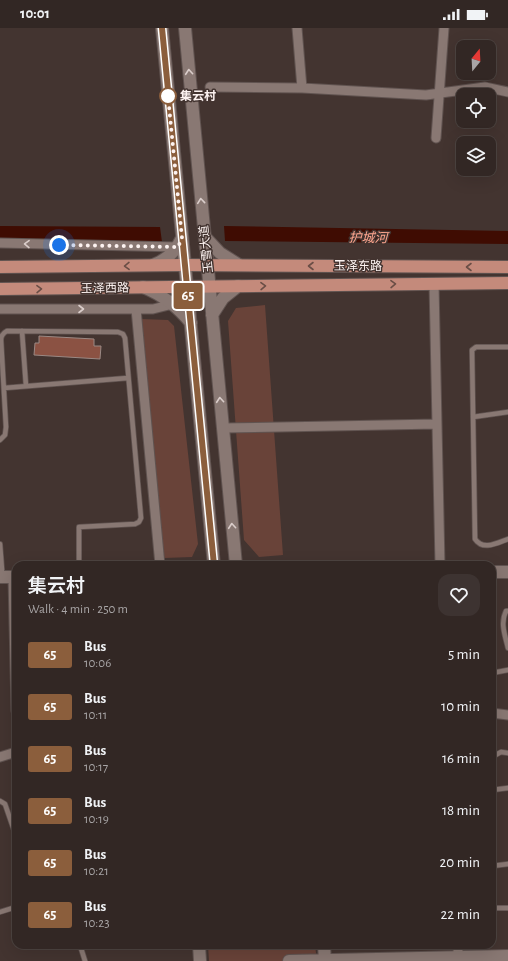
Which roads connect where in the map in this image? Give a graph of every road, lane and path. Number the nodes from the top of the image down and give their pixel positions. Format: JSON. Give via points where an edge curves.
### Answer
{"nodes":[{"id":1,"x":162,"y":28,"type":"edge"},
{"id":2,"x":184,"y":28,"type":"edge"},
{"id":3,"x":297,"y":28,"type":"edge"},
{"id":4,"x":444,"y":28,"type":"edge"},
{"id":5,"x":210,"y":87,"type":"dead end"},
{"id":6,"x":302,"y":88,"type":"junction"},
{"id":7,"x":508,"y":92,"type":"edge"},
{"id":8,"x":440,"y":93,"type":"junction"},
{"id":9,"x":436,"y":138,"type":"dead end"},
{"id":10,"x":205,"y":238,"type":"junction"},
{"id":11,"x":180,"y":242,"type":"junction"},
{"id":12,"x":0,"y":243,"type":"edge"},
{"id":13,"x":154,"y":265,"type":"junction"},
{"id":14,"x":185,"y":265,"type":"junction"},
{"id":15,"x":208,"y":265,"type":"junction"},
{"id":16,"x":239,"y":265,"type":"junction"},
{"id":17,"x":0,"y":267,"type":"edge"},
{"id":18,"x":508,"y":267,"type":"edge"},
{"id":19,"x":508,"y":283,"type":"edge"},
{"id":20,"x":434,"y":284,"type":"junction"},
{"id":21,"x":210,"y":286,"type":"junction"},
{"id":22,"x":238,"y":286,"type":"junction"},
{"id":23,"x":187,"y":287,"type":"junction"},
{"id":24,"x":143,"y":288,"type":"junction"},
{"id":25,"x":0,"y":289,"type":"edge"},
{"id":26,"x":173,"y":304,"type":"junction"},
{"id":27,"x":0,"y":309,"type":"edge"},
{"id":28,"x":136,"y":309,"type":"junction"},
{"id":29,"x":212,"y":315,"type":"junction"},
{"id":30,"x":191,"y":323,"type":"junction"},
{"id":31,"x":22,"y":331,"type":"junction"},
{"id":32,"x":508,"y":347,"type":"edge"},
{"id":33,"x":128,"y":378,"type":"junction"},
{"id":34,"x":26,"y":386,"type":"junction"},
{"id":35,"x":4,"y":388,"type":"junction"},
{"id":36,"x":508,"y":412,"type":"edge"},
{"id":37,"x":473,"y":417,"type":"junction"},
{"id":38,"x":437,"y":424,"type":"junction"},
{"id":39,"x":223,"y":428,"type":"junction"},
{"id":40,"x":0,"y":440,"type":"edge"},
{"id":41,"x":508,"y":539,"type":"edge"},
{"id":42,"x":0,"y":544,"type":"edge"},
{"id":43,"x":79,"y":561,"type":"edge"},
{"id":44,"x":160,"y":561,"type":"edge"},
{"id":45,"x":214,"y":561,"type":"edge"},
{"id":46,"x":236,"y":561,"type":"edge"},
{"id":47,"x":440,"y":561,"type":"edge"},
{"id":48,"x":496,"y":565,"type":"edge"},
{"id":49,"x":508,"y":565,"type":"edge"},
{"id":50,"x":1,"y":572,"type":"edge"},
{"id":51,"x":496,"y":572,"type":"edge"},
{"id":52,"x":508,"y":572,"type":"edge"},
{"id":53,"x":12,"y":574,"type":"edge"},
{"id":54,"x":508,"y":611,"type":"edge"},
{"id":55,"x":508,"y":648,"type":"edge"},
{"id":56,"x":508,"y":670,"type":"edge"},
{"id":57,"x":496,"y":672,"type":"edge"},
{"id":58,"x":496,"y":714,"type":"edge"},
{"id":59,"x":508,"y":715,"type":"edge"},
{"id":60,"x":508,"y":753,"type":"edge"},
{"id":61,"x":12,"y":755,"type":"edge"},
{"id":62,"x":496,"y":755,"type":"edge"},
{"id":63,"x":0,"y":757,"type":"edge"},
{"id":64,"x":508,"y":788,"type":"edge"},
{"id":65,"x":496,"y":790,"type":"edge"},
{"id":66,"x":0,"y":801,"type":"edge"},
{"id":67,"x":12,"y":824,"type":"edge"},
{"id":68,"x":508,"y":864,"type":"edge"},
{"id":69,"x":496,"y":866,"type":"edge"},
{"id":70,"x":12,"y":908,"type":"edge"},
{"id":71,"x":496,"y":908,"type":"edge"},
{"id":72,"x":508,"y":908,"type":"edge"},
{"id":73,"x":0,"y":912,"type":"edge"},
{"id":74,"x":81,"y":949,"type":"edge"},
{"id":75,"x":199,"y":949,"type":"edge"},
{"id":76,"x":324,"y":949,"type":"edge"},
{"id":77,"x":458,"y":949,"type":"edge"},
{"id":78,"x":508,"y":956,"type":"edge"},
{"id":79,"x":458,"y":957,"type":"junction"},
{"id":80,"x":85,"y":961,"type":"edge"},
{"id":81,"x":200,"y":961,"type":"edge"},
{"id":82,"x":289,"y":961,"type":"edge"},
{"id":83,"x":325,"y":961,"type":"edge"}],
"edges":[{"from":1,"to":11,"type":"main road","name":"玉雪大道"},
{"from":10,"to":2,"type":"main road","name":"玉雪大道","one_way":true},
{"from":3,"to":6,"type":"street"},
{"from":4,"to":8,"type":"street"},
{"from":5,"to":6,"type":"street"},
{"from":6,"to":8,"type":"street","via":[[426,95]]},
{"from":7,"to":8,"type":"street","via":[[486,88]]},
{"from":8,"to":9,"type":"street"},
{"from":10,"to":15,"type":"main road","name":"玉雪大道"},
{"from":10,"to":16,"type":"main road","via":[[220,253]]},
{"from":11,"to":12,"type":"street","one_way":true},
{"from":11,"to":13,"type":"main road","via":[[164,261]]},
{"from":11,"to":14,"type":"main road","name":"玉雪大道"},
{"from":13,"to":14,"type":"main road","name":"玉泽西路"},
{"from":13,"to":17,"type":"main road","name":"玉泽西路","one_way":true},
{"from":14,"to":15,"type":"main road","name":"玉泽西路"},
{"from":14,"to":23,"type":"main road","name":"玉雪大道"},
{"from":15,"to":16,"type":"main road","name":"玉泽东路"},
{"from":15,"to":21,"type":"main road","name":"玉雪大道"},
{"from":18,"to":16,"type":"main road","name":"玉泽东路","one_way":true},
{"from":19,"to":20,"type":"main road","name":"玉泽东路"},
{"from":22,"to":20,"type":"main road","name":"玉泽东路","one_way":true},
{"from":20,"to":38,"type":"street"},
{"from":21,"to":22,"type":"main road","name":"玉泽东路"},
{"from":21,"to":23,"type":"main road","name":"玉泽西路"},
{"from":21,"to":29,"type":"main road","name":"玉雪大道"},
{"from":22,"to":29,"type":"main road","via":[[223,298]]},
{"from":23,"to":24,"type":"main road","name":"玉泽西路"},
{"from":23,"to":30,"type":"main road","name":"玉雪大道"},
{"from":25,"to":24,"type":"main road","name":"玉泽西路","one_way":true},
{"from":24,"to":26,"type":"main road"},
{"from":26,"to":28,"type":"street","via":[[154,309]]},
{"from":26,"to":30,"type":"main road"},
{"from":27,"to":28,"type":"street","one_way":true},
{"from":28,"to":44,"type":"street"},
{"from":39,"to":29,"type":"main road","name":"玉雪大道","one_way":true},
{"from":30,"to":45,"type":"main road","name":"玉雪大道"},
{"from":31,"to":33,"type":"lane","via":[[122,333],[125,338]]},
{"from":31,"to":34,"type":"lane"},
{"from":31,"to":35,"type":"lane","via":[[7,331],[1,336]]},
{"from":32,"to":37,"type":"lane","via":[[476,347],[472,350]]},
{"from":33,"to":34,"type":"lane"},
{"from":33,"to":43,"type":"lane","via":[[141,518],[135,524],[79,528]]},
{"from":34,"to":35,"type":"lane"},
{"from":35,"to":40,"type":"lane","via":[[6,431]]},
{"from":36,"to":37,"type":"lane"},
{"from":37,"to":41,"type":"lane","via":[[474,539],[484,546]]},
{"from":38,"to":39,"type":"street"},
{"from":38,"to":47,"type":"street"},
{"from":46,"to":39,"type":"main road","name":"玉雪大道","one_way":true},
{"from":42,"to":50,"type":"lane"},
{"from":48,"to":49,"type":"main road"},
{"from":50,"to":53,"type":"main road"},
{"from":51,"to":52,"type":"main road"},
{"from":54,"to":55,"type":"lane","via":[[504,615],[503,623]]},
{"from":56,"to":57,"type":"lane"},
{"from":58,"to":59,"type":"street"},
{"from":60,"to":62,"type":"lane","via":[[501,752]]},
{"from":61,"to":63,"type":"street"},
{"from":64,"to":65,"type":"lane"},
{"from":66,"to":67,"type":"lane","via":[[5,804]]},
{"from":68,"to":69,"type":"lane"},
{"from":70,"to":73,"type":"lane"},
{"from":71,"to":72,"type":"lane"},
{"from":74,"to":80,"type":"lane"},
{"from":75,"to":81,"type":"main road"},
{"from":76,"to":83,"type":"main road"},
{"from":77,"to":79,"type":"street"},
{"from":78,"to":79,"type":"main road"},
{"from":79,"to":83,"type":"main road"},
{"from":82,"to":83,"type":"main road"}]}
